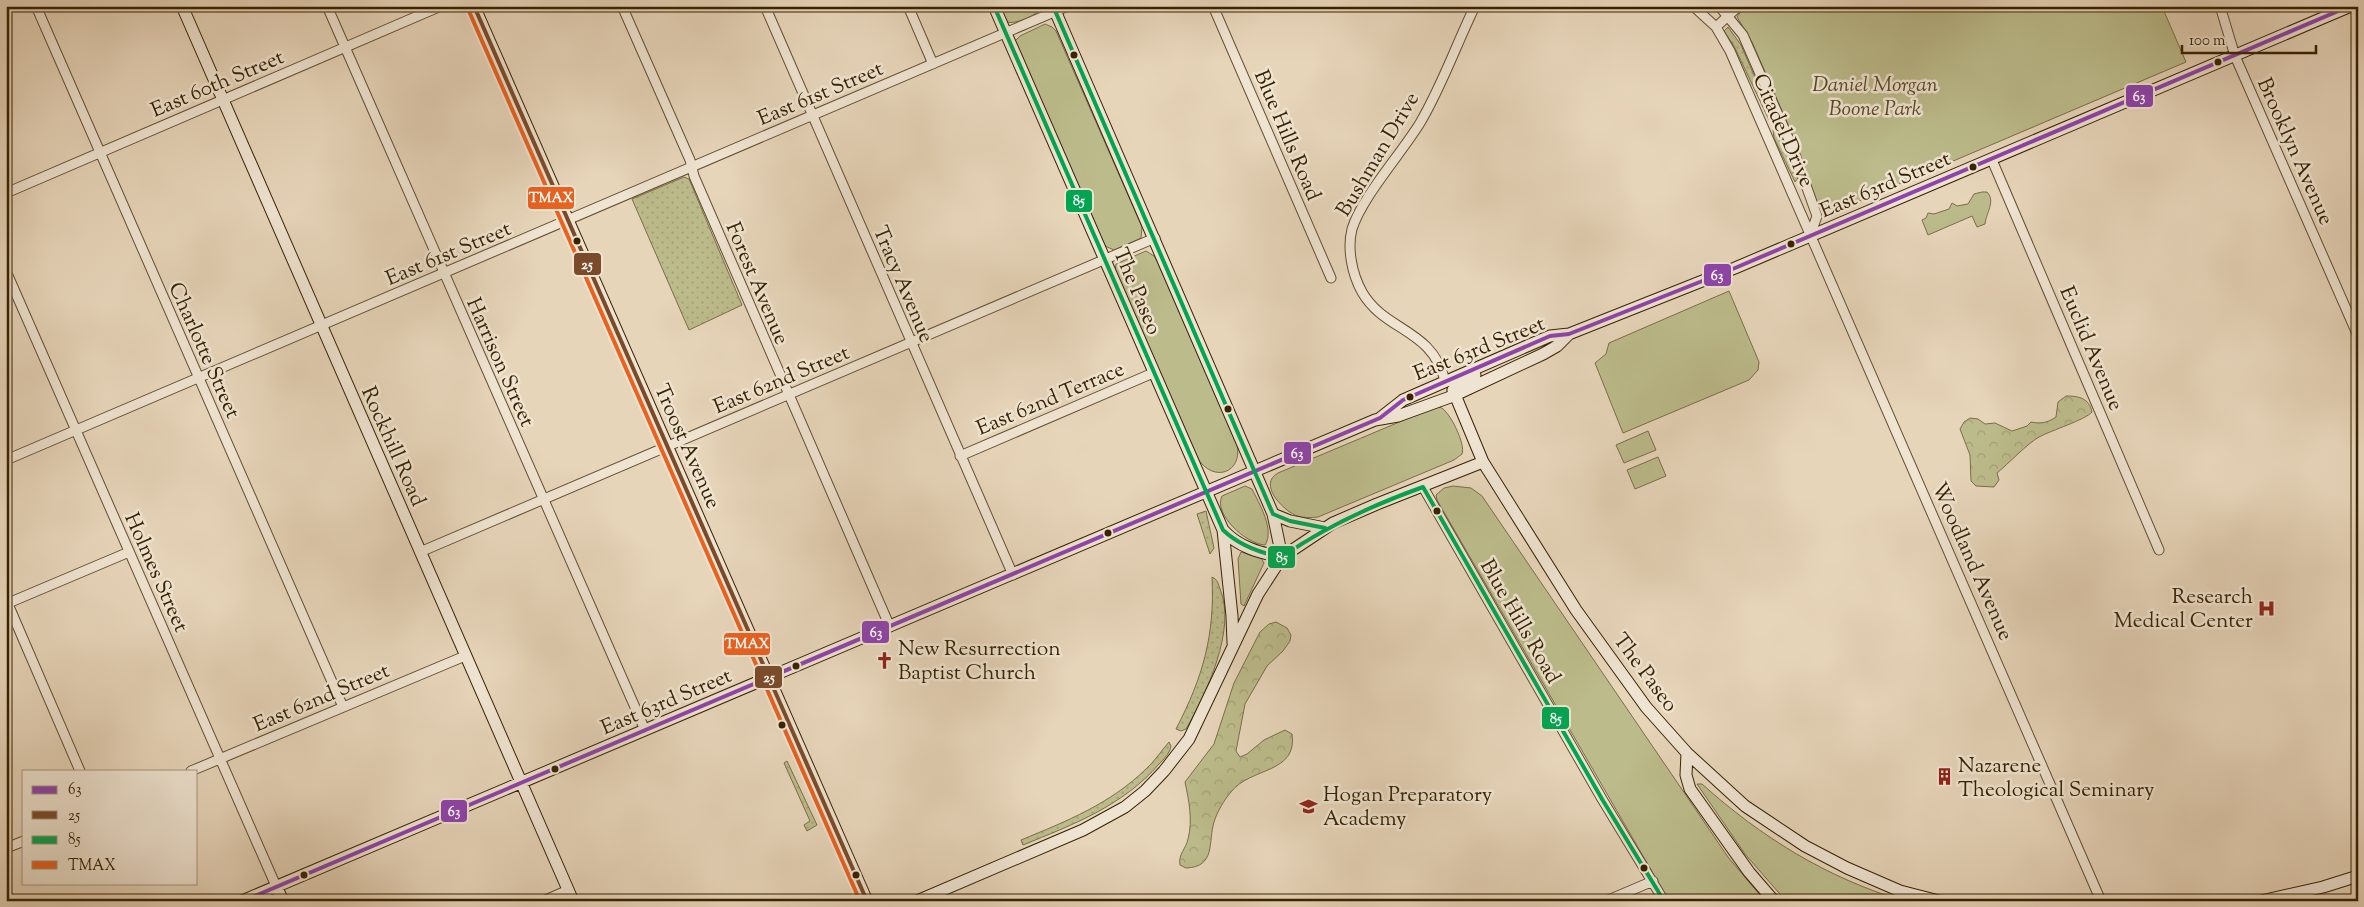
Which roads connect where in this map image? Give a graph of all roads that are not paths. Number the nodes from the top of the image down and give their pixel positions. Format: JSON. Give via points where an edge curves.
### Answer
{"nodes":[{"id":1,"x":36,"y":6,"type":"edge"},
{"id":2,"x":182,"y":6,"type":"edge"},
{"id":3,"x":327,"y":6,"type":"edge"},
{"id":4,"x":441,"y":6,"type":"edge"},
{"id":5,"x":474,"y":6,"type":"edge"},
{"id":6,"x":622,"y":6,"type":"edge"},
{"id":7,"x":765,"y":6,"type":"edge"},
{"id":8,"x":908,"y":6,"type":"edge"},
{"id":9,"x":994,"y":6,"type":"edge"},
{"id":10,"x":1068,"y":6,"type":"edge"},
{"id":11,"x":1213,"y":6,"type":"edge"},
{"id":12,"x":1475,"y":6,"type":"edge"},
{"id":13,"x":1719,"y":6,"type":"edge"},
{"id":14,"x":1739,"y":6,"type":"edge"},
{"id":15,"x":2220,"y":6,"type":"edge"},
{"id":16,"x":2351,"y":6,"type":"edge"},
{"id":17,"x":1700,"y":8,"type":"edge"},
{"id":18,"x":1054,"y":9,"type":"edge"},
{"id":19,"x":1729,"y":16,"type":"junction"},
{"id":20,"x":1716,"y":27,"type":"junction"},
{"id":21,"x":1006,"y":33,"type":"junction"},
{"id":22,"x":345,"y":47,"type":"junction"},
{"id":23,"x":2235,"y":56,"type":"junction"},
{"id":24,"x":933,"y":64,"type":"junction"},
{"id":25,"x":222,"y":100,"type":"junction"},
{"id":26,"x":813,"y":116,"type":"junction"},
{"id":27,"x":100,"y":152,"type":"junction"},
{"id":28,"x":1992,"y":160,"type":"junction"},
{"id":29,"x":692,"y":168,"type":"junction"},
{"id":30,"x":6,"y":193,"type":"edge"},
{"id":31,"x":568,"y":221,"type":"junction"},
{"id":32,"x":1810,"y":236,"type":"junction"},
{"id":33,"x":1155,"y":238,"type":"junction"},
{"id":34,"x":1104,"y":259,"type":"junction"},
{"id":35,"x":6,"y":271,"type":"edge"},
{"id":36,"x":444,"y":274,"type":"junction"},
{"id":37,"x":1331,"y":278,"type":"dead end"},
{"id":38,"x":321,"y":326,"type":"junction"},
{"id":39,"x":1569,"y":334,"type":"junction"},
{"id":40,"x":2358,"y":336,"type":"edge"},
{"id":41,"x":910,"y":342,"type":"junction"},
{"id":42,"x":1503,"y":357,"type":"junction"},
{"id":43,"x":1154,"y":374,"type":"junction"},
{"id":44,"x":199,"y":378,"type":"junction"},
{"id":45,"x":1446,"y":381,"type":"junction"},
{"id":46,"x":787,"y":395,"type":"junction"},
{"id":47,"x":1453,"y":396,"type":"junction"},
{"id":48,"x":1398,"y":416,"type":"junction"},
{"id":49,"x":1380,"y":418,"type":"junction"},
{"id":50,"x":76,"y":430,"type":"junction"},
{"id":51,"x":667,"y":446,"type":"junction"},
{"id":52,"x":960,"y":456,"type":"junction"},
{"id":53,"x":6,"y":460,"type":"edge"},
{"id":54,"x":1483,"y":462,"type":"junction"},
{"id":55,"x":1255,"y":471,"type":"junction"},
{"id":56,"x":1423,"y":486,"type":"junction"},
{"id":57,"x":1206,"y":492,"type":"junction"},
{"id":58,"x":543,"y":500,"type":"junction"},
{"id":59,"x":1273,"y":514,"type":"junction"},
{"id":60,"x":1325,"y":528,"type":"junction"},
{"id":61,"x":1223,"y":530,"type":"junction"},
{"id":62,"x":2159,"y":550,"type":"dead end"},
{"id":63,"x":129,"y":552,"type":"junction"},
{"id":64,"x":420,"y":552,"type":"junction"},
{"id":65,"x":1282,"y":557,"type":"junction"},
{"id":66,"x":1013,"y":575,"type":"junction"},
{"id":67,"x":7,"y":604,"type":"edge"},
{"id":68,"x":890,"y":627,"type":"junction"},
{"id":69,"x":1233,"y":646,"type":"junction"},
{"id":70,"x":465,"y":656,"type":"junction"},
{"id":71,"x":769,"y":678,"type":"junction"},
{"id":72,"x":343,"y":707,"type":"junction"},
{"id":73,"x":645,"y":730,"type":"junction"},
{"id":74,"x":1687,"y":753,"type":"junction"},
{"id":75,"x":220,"y":758,"type":"junction"},
{"id":76,"x":80,"y":770,"type":"edge"},
{"id":77,"x":193,"y":770,"type":"edge"},
{"id":78,"x":521,"y":782,"type":"junction"},
{"id":79,"x":22,"y":841,"type":"edge"},
{"id":80,"x":6,"y":848,"type":"edge"},
{"id":81,"x":2358,"y":876,"type":"edge"},
{"id":82,"x":1653,"y":881,"type":"junction"},
{"id":83,"x":276,"y":886,"type":"junction"},
{"id":84,"x":570,"y":895,"type":"edge"},
{"id":85,"x":242,"y":901,"type":"edge"},
{"id":86,"x":283,"y":901,"type":"edge"},
{"id":87,"x":543,"y":901,"type":"edge"},
{"id":88,"x":867,"y":901,"type":"edge"},
{"id":89,"x":918,"y":901,"type":"edge"},
{"id":90,"x":1606,"y":901,"type":"edge"},
{"id":91,"x":1664,"y":901,"type":"edge"},
{"id":92,"x":1774,"y":901,"type":"edge"},
{"id":93,"x":1940,"y":901,"type":"edge"},
{"id":94,"x":2101,"y":901,"type":"edge"},
{"id":95,"x":2261,"y":901,"type":"edge"}],
"edges":[{"from":1,"to":27,"type":"street","name":"Charlotte Street"},
{"from":2,"to":25,"type":"main road","name":"Rockhill Road"},
{"from":3,"to":22,"type":"street","name":"Harrison Street"},
{"from":4,"to":22,"type":"street","name":"East 60th Street"},
{"from":5,"to":31,"type":"main road","name":"Troost Avenue"},
{"from":6,"to":29,"type":"street","name":"Forest Avenue"},
{"from":7,"to":26,"type":"street","name":"Tracy Avenue"},
{"from":8,"to":24,"type":"street"},
{"from":9,"to":21,"type":"main road","name":"The Paseo"},
{"from":10,"to":18,"type":"street","name":"East 61st Street"},
{"from":11,"to":37,"type":"street","name":"Blue Hills Road"},
{"from":12,"to":45,"type":"street","name":"Bushman Drive","via":[[1425,115],[1357,217],[1350,242],[1353,268],[1362,292],[1378,312],[1423,342],[1437,359]]},
{"from":13,"to":19,"type":"street","name":"Citadel Drive"},
{"from":14,"to":19,"type":"street"},
{"from":15,"to":23,"type":"street","name":"Brooklyn Avenue"},
{"from":16,"to":23,"type":"main road","name":"East 63rd Street"},
{"from":17,"to":20,"type":"street","name":"Citadel Drive"},
{"from":18,"to":21,"type":"street","name":"East 61st Street"},
{"from":18,"to":33,"type":"main road","name":"The Paseo"},
{"from":19,"to":20,"type":"street"},
{"from":19,"to":32,"type":"street","name":"Citadel Drive","via":[[1743,35],[1793,149],[1818,216]]},
{"from":20,"to":32,"type":"street","name":"Citadel Drive","via":[[1730,50]]},
{"from":21,"to":24,"type":"street","name":"East 61st Street"},
{"from":21,"to":34,"type":"main road","name":"The Paseo"},
{"from":22,"to":25,"type":"street","name":"East 60th Street"},
{"from":22,"to":36,"type":"street","name":"Harrison Street"},
{"from":23,"to":28,"type":"main road","name":"East 63rd Street"},
{"from":23,"to":40,"type":"street","name":"Brooklyn Avenue"},
{"from":24,"to":26,"type":"street","name":"East 61st Street"},
{"from":25,"to":27,"type":"street","name":"East 60th Street"},
{"from":25,"to":38,"type":"main road","name":"Rockhill Road"},
{"from":26,"to":29,"type":"street","name":"East 61st Street"},
{"from":26,"to":41,"type":"street","name":"Tracy Avenue"},
{"from":27,"to":30,"type":"street","name":"East 60th Street"},
{"from":27,"to":44,"type":"street","name":"Charlotte Street"},
{"from":28,"to":32,"type":"main road","name":"East 63rd Street"},
{"from":28,"to":62,"type":"street","name":"Euclid Avenue"},
{"from":29,"to":31,"type":"street","name":"East 61st Street"},
{"from":29,"to":46,"type":"street","name":"Forest Avenue"},
{"from":31,"to":36,"type":"street","name":"East 61st Street"},
{"from":31,"to":51,"type":"main road","name":"Troost Avenue"},
{"from":32,"to":39,"type":"main road","name":"East 63rd Street"},
{"from":32,"to":94,"type":"street","name":"Woodland Avenue"},
{"from":33,"to":34,"type":"street","name":"East 62nd Street"},
{"from":33,"to":55,"type":"main road","name":"The Paseo"},
{"from":34,"to":41,"type":"street","name":"East 62nd Street"},
{"from":34,"to":43,"type":"main road","name":"The Paseo"},
{"from":35,"to":50,"type":"street","name":"Holmes Street"},
{"from":36,"to":38,"type":"street","name":"East 61st Street"},
{"from":36,"to":58,"type":"street","name":"Harrison Street"},
{"from":38,"to":44,"type":"street","name":"East 61st Street"},
{"from":38,"to":64,"type":"main road","name":"Rockhill Road"},
{"from":39,"to":42,"type":"main road","name":"East 63rd Street","via":[[1550,336]]},
{"from":39,"to":47,"type":"main road","name":"East 63rd Street","via":[[1543,354]]},
{"from":41,"to":46,"type":"street","name":"East 62nd Street"},
{"from":41,"to":52,"type":"street","name":"Tracy Avenue"},
{"from":42,"to":45,"type":"main road","name":"East 63rd Street"},
{"from":42,"to":47,"type":"main road","via":[[1456,386],[1452,390]]},
{"from":43,"to":52,"type":"street","name":"East 62nd Terrace"},
{"from":43,"to":57,"type":"main road","name":"The Paseo"},
{"from":44,"to":50,"type":"street","name":"East 61st Street"},
{"from":44,"to":72,"type":"street","name":"Charlotte Street"},
{"from":45,"to":48,"type":"main road","via":[[1436,394]]},
{"from":45,"to":49,"type":"main road","name":"East 63rd Street","via":[[1403,400]]},
{"from":46,"to":51,"type":"street","name":"East 62nd Street"},
{"from":46,"to":68,"type":"street","name":"Forest Avenue"},
{"from":47,"to":48,"type":"main road","name":"East 63rd Street"},
{"from":47,"to":54,"type":"main road"},
{"from":48,"to":49,"type":"main road","name":"East 63rd Street"},
{"from":49,"to":55,"type":"main road","name":"East 63rd Street"},
{"from":50,"to":53,"type":"street","name":"East 61st Street"},
{"from":50,"to":63,"type":"street","name":"Holmes Street"},
{"from":51,"to":58,"type":"street","name":"East 62nd Street"},
{"from":51,"to":71,"type":"main road","name":"Troost Avenue"},
{"from":52,"to":66,"type":"street","name":"Tracy Avenue"},
{"from":54,"to":56,"type":"main road"},
{"from":54,"to":74,"type":"main road","name":"The Paseo","via":[[1576,610],[1646,707]]},
{"from":55,"to":57,"type":"main road","name":"East 63rd Street"},
{"from":55,"to":59,"type":"main road","name":"The Paseo"},
{"from":56,"to":60,"type":"main road"},
{"from":56,"to":82,"type":"street","name":"Blue Hills Road","via":[[1602,799]]},
{"from":57,"to":61,"type":"main road","name":"The Paseo"},
{"from":57,"to":66,"type":"main road","name":"East 63rd Street"},
{"from":58,"to":64,"type":"street","name":"East 62nd Street"},
{"from":58,"to":73,"type":"street","name":"Harrison Street"},
{"from":59,"to":60,"type":"main road"},
{"from":59,"to":65,"type":"main road","name":"The Paseo"},
{"from":60,"to":65,"type":"main road"},
{"from":61,"to":65,"type":"main road","name":"The Paseo","via":[[1232,540],[1264,554]]},
{"from":61,"to":69,"type":"main road"},
{"from":63,"to":67,"type":"street"},
{"from":63,"to":75,"type":"street","name":"Holmes Street"},
{"from":64,"to":70,"type":"main road","name":"Rockhill Road"},
{"from":65,"to":69,"type":"main road","via":[[1258,594]]},
{"from":66,"to":68,"type":"main road","name":"East 63rd Street"},
{"from":67,"to":76,"type":"street"},
{"from":68,"to":71,"type":"main road","name":"East 63rd Street"},
{"from":69,"to":89,"type":"main road","via":[[1189,740],[1145,791],[1125,807],[1083,830]]},
{"from":70,"to":72,"type":"street","name":"East 62nd Street"},
{"from":70,"to":78,"type":"main road","name":"Rockhill Road"},
{"from":71,"to":73,"type":"main road","name":"East 63rd Street"},
{"from":71,"to":88,"type":"main road","name":"Troost Avenue"},
{"from":72,"to":75,"type":"street","name":"East 62nd Street"},
{"from":73,"to":78,"type":"main road","name":"East 63rd Street"},
{"from":74,"to":92,"type":"main road","via":[[1686,776],[1690,790]]},
{"from":74,"to":93,"type":"main road","name":"The Paseo","via":[[1745,806],[1805,846],[1900,891]]},
{"from":75,"to":77,"type":"street","name":"East 62nd Street"},
{"from":75,"to":83,"type":"street","name":"Holmes Street"},
{"from":78,"to":83,"type":"main road","name":"East 63rd Street"},
{"from":78,"to":84,"type":"main road","name":"Rockhill Road"},
{"from":79,"to":80,"type":"street"},
{"from":81,"to":95,"type":"main road"},
{"from":82,"to":90,"type":"street"},
{"from":82,"to":91,"type":"street","name":"Blue Hills Road"},
{"from":83,"to":85,"type":"main road","name":"East 63rd Street"},
{"from":83,"to":86,"type":"main road"},
{"from":84,"to":87,"type":"street"}]}
